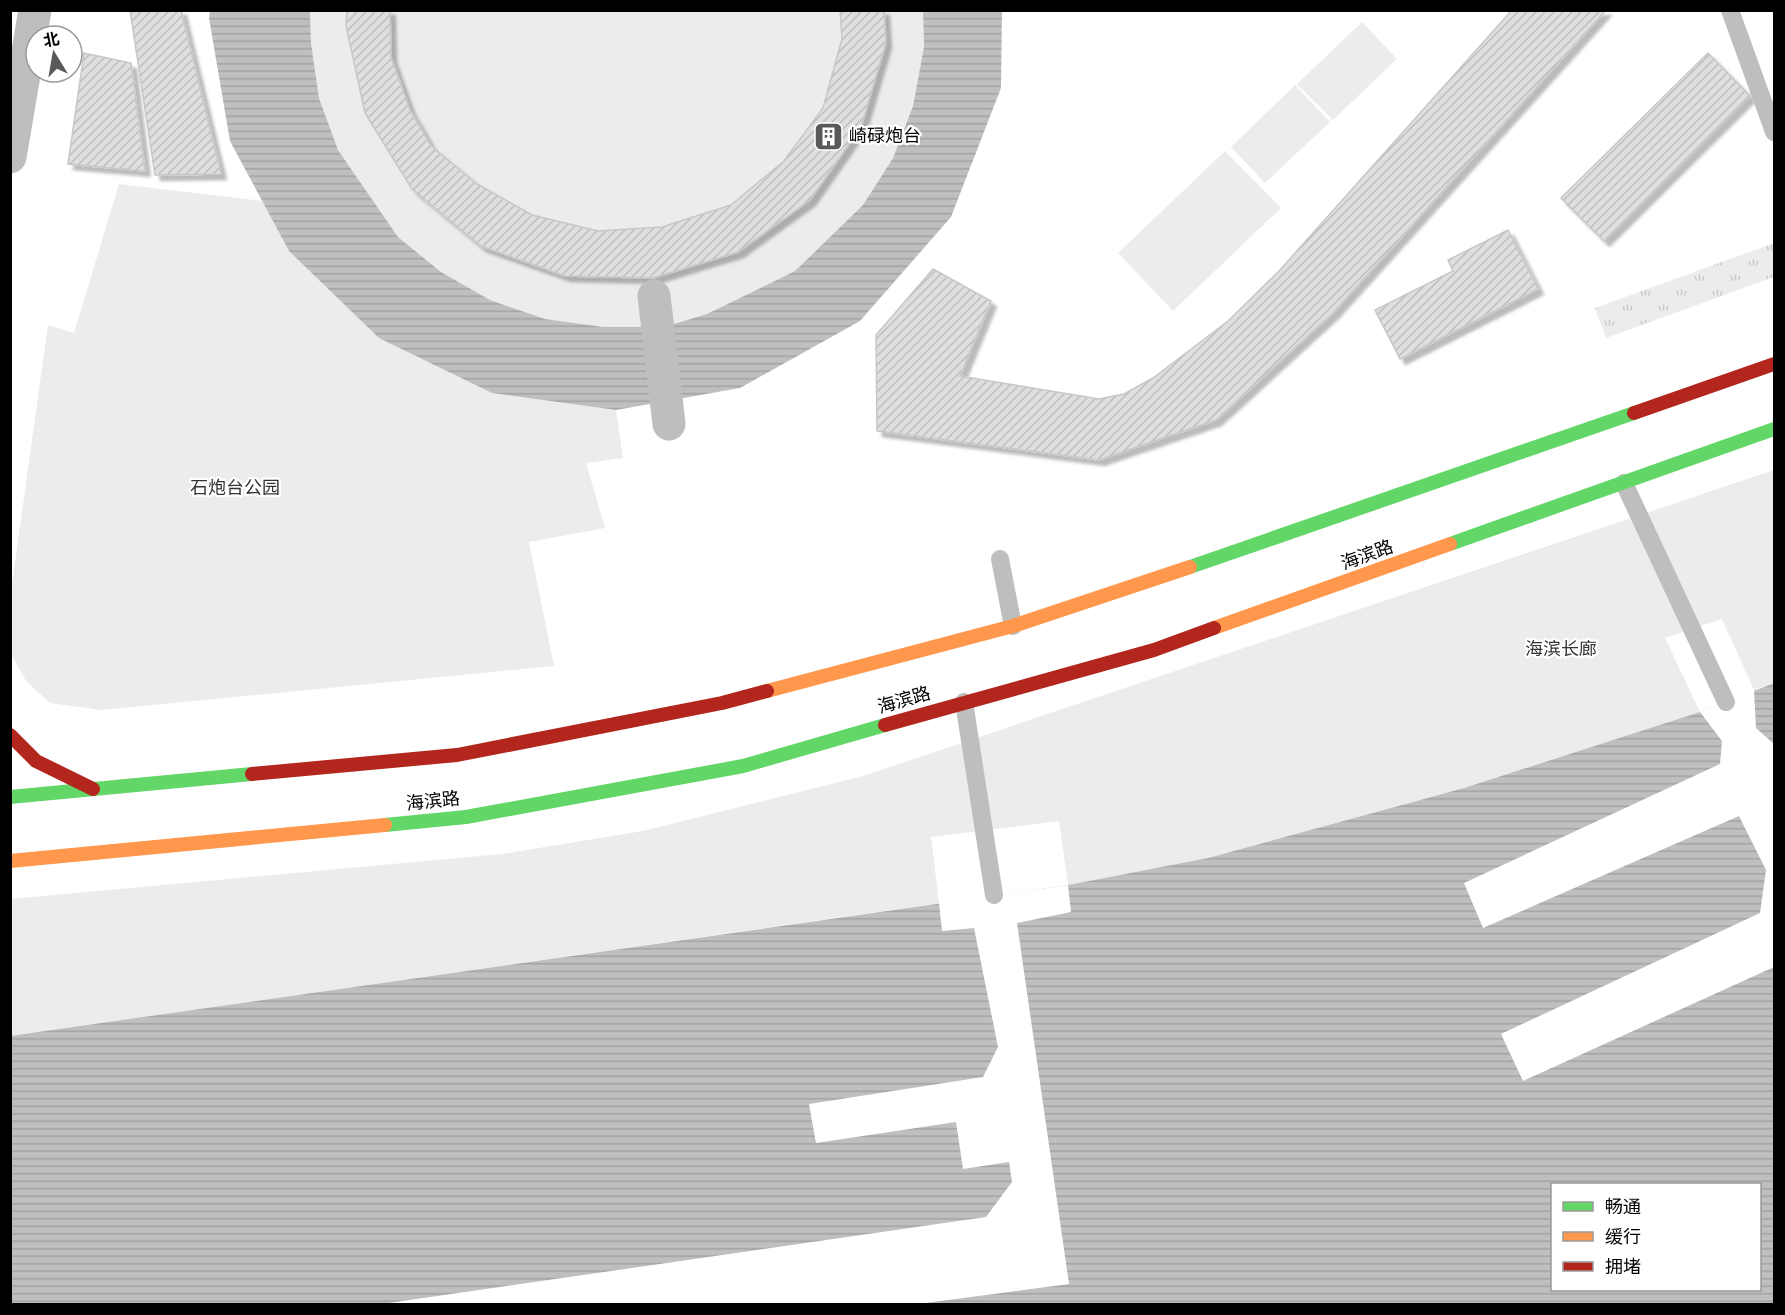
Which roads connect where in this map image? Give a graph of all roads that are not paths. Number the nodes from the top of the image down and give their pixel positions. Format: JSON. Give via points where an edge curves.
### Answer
{"nodes":[{"id":1,"x":35,"y":10,"type":"edge"},
{"id":2,"x":1730,"y":10,"type":"edge"},
{"id":3,"x":1774,"y":132,"type":"edge"},
{"id":4,"x":10,"y":157,"type":"edge"},
{"id":5,"x":654,"y":296,"type":"dead end"},
{"id":6,"x":1774,"y":364,"type":"edge"},
{"id":7,"x":669,"y":424,"type":"dead end"},
{"id":8,"x":1774,"y":429,"type":"edge"},
{"id":9,"x":1624,"y":483,"type":"junction"},
{"id":10,"x":1000,"y":559,"type":"dead end"},
{"id":11,"x":1013,"y":626,"type":"junction"},
{"id":12,"x":964,"y":702,"type":"junction"},
{"id":13,"x":1726,"y":702,"type":"dead end"},
{"id":14,"x":10,"y":735,"type":"edge"},
{"id":15,"x":93,"y":789,"type":"junction"},
{"id":16,"x":10,"y":796,"type":"edge"},
{"id":17,"x":10,"y":861,"type":"edge"},
{"id":18,"x":994,"y":895,"type":"dead end"}],
"edges":[{"from":1,"to":4,"type":"street"},
{"from":2,"to":3,"type":"lane"},
{"from":5,"to":7,"type":"street"},
{"from":6,"to":11,"type":"main road"},
{"from":8,"to":9,"type":"main road","name":"海滨路"},
{"from":9,"to":12,"type":"main road","name":"海滨路","via":[[1154,650]]},
{"from":9,"to":13,"type":"lane"},
{"from":10,"to":11,"type":"lane"},
{"from":11,"to":15,"type":"main road","via":[[722,703],[457,755]]},
{"from":12,"to":17,"type":"main road","name":"海滨路","via":[[743,766],[466,817]]},
{"from":12,"to":18,"type":"lane"},
{"from":14,"to":15,"type":"main road","via":[[36,761]]},
{"from":15,"to":16,"type":"main road"}]}
